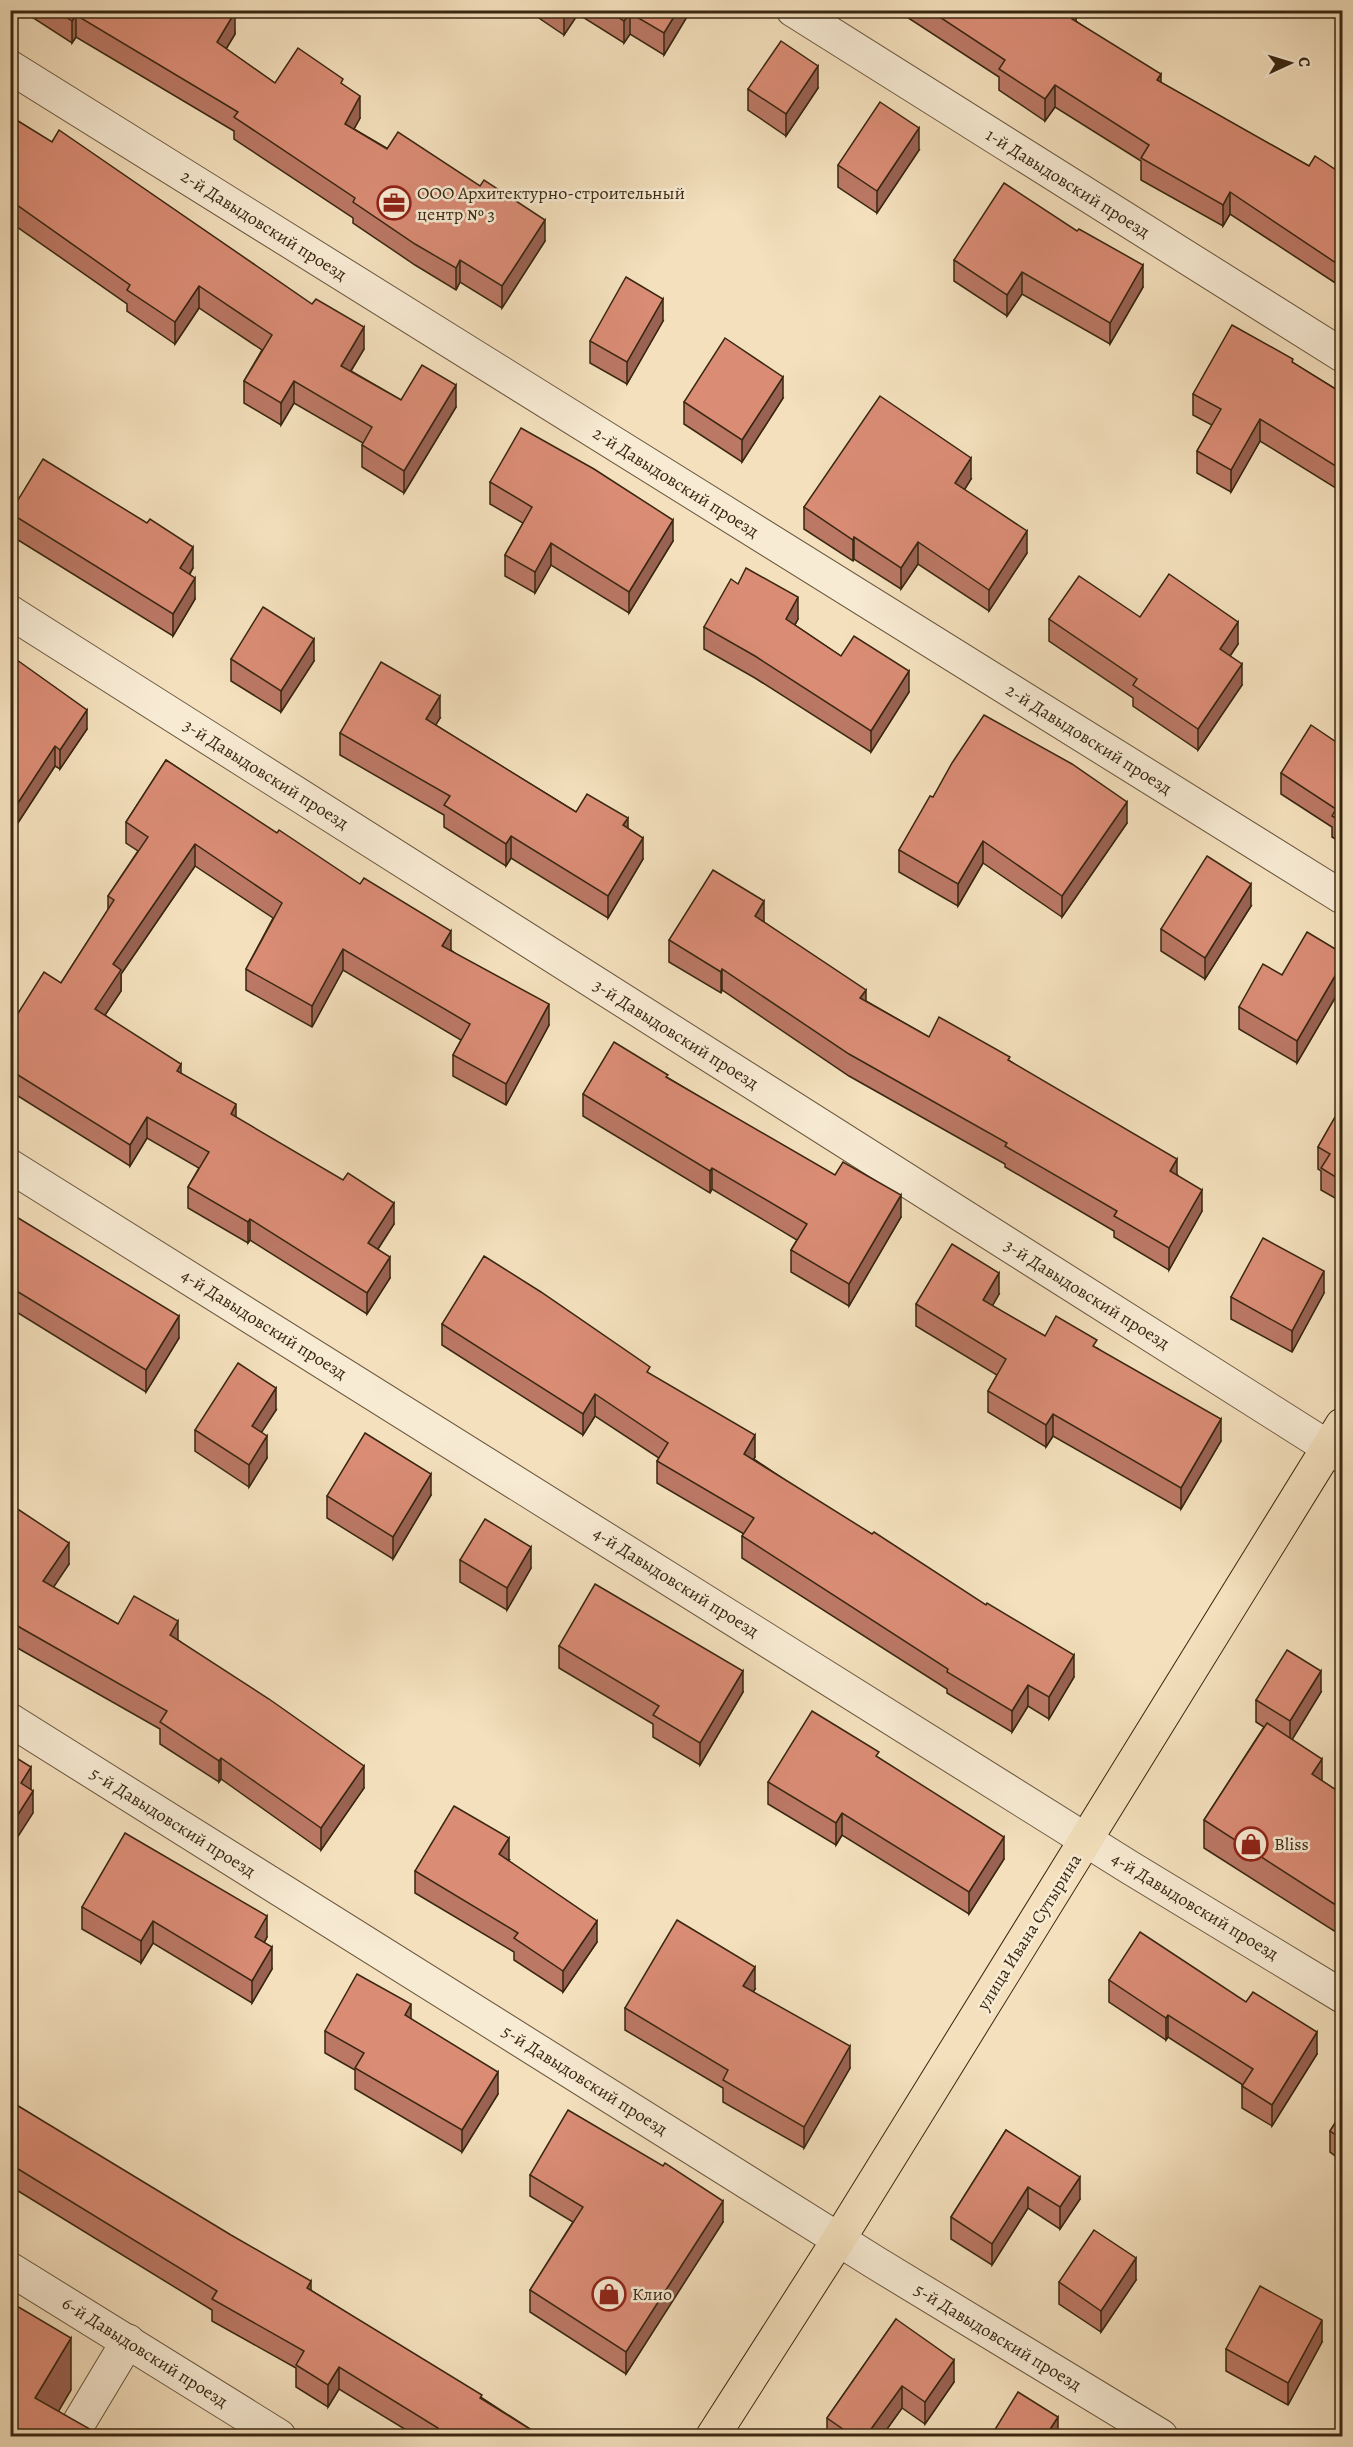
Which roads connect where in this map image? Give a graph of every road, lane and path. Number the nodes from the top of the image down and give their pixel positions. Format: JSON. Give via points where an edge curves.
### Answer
{"nodes":[{"id":1,"x":793,"y":10,"type":"edge"},
{"id":2,"x":10,"y":67,"type":"edge"},
{"id":3,"x":1342,"y":355,"type":"edge"},
{"id":4,"x":10,"y":612,"type":"edge"},
{"id":5,"x":1342,"y":897,"type":"edge"},
{"id":6,"x":10,"y":1166,"type":"edge"},
{"id":7,"x":1338,"y":1443,"type":"edge"},
{"id":8,"x":10,"y":1720,"type":"edge"},
{"id":9,"x":1086,"y":1840,"type":"junction"},
{"id":10,"x":1342,"y":1996,"type":"edge"},
{"id":11,"x":839,"y":2239,"type":"junction"},
{"id":12,"x":10,"y":2269,"type":"edge"},
{"id":13,"x":128,"y":2341,"type":"junction"},
{"id":14,"x":71,"y":2436,"type":"edge"},
{"id":15,"x":279,"y":2436,"type":"edge"},
{"id":16,"x":713,"y":2436,"type":"edge"},
{"id":17,"x":1161,"y":2436,"type":"edge"}],
"edges":[{"from":1,"to":3,"type":"street","name":"1-й Давыдовский проезд"},
{"from":2,"to":5,"type":"street","name":"2-й Давыдовский проезд"},
{"from":4,"to":7,"type":"street","name":"3-й Давыдовский проезд"},
{"from":6,"to":9,"type":"street","name":"4-й Давыдовский проезд"},
{"from":7,"to":9,"type":"main road","name":"улица Ивана Сутырина"},
{"from":8,"to":11,"type":"street","name":"5-й Давыдовский проезд"},
{"from":9,"to":10,"type":"street","name":"4-й Давыдовский проезд"},
{"from":9,"to":11,"type":"main road","name":"улица Ивана Сутырина"},
{"from":11,"to":16,"type":"main road","name":"улица Ивана Сутырина"},
{"from":11,"to":17,"type":"street","name":"5-й Давыдовский проезд"},
{"from":12,"to":13,"type":"street","name":"6-й Давыдовский проезд"},
{"from":13,"to":14,"type":"street"},
{"from":13,"to":15,"type":"street","name":"6-й Давыдовский проезд"}]}
